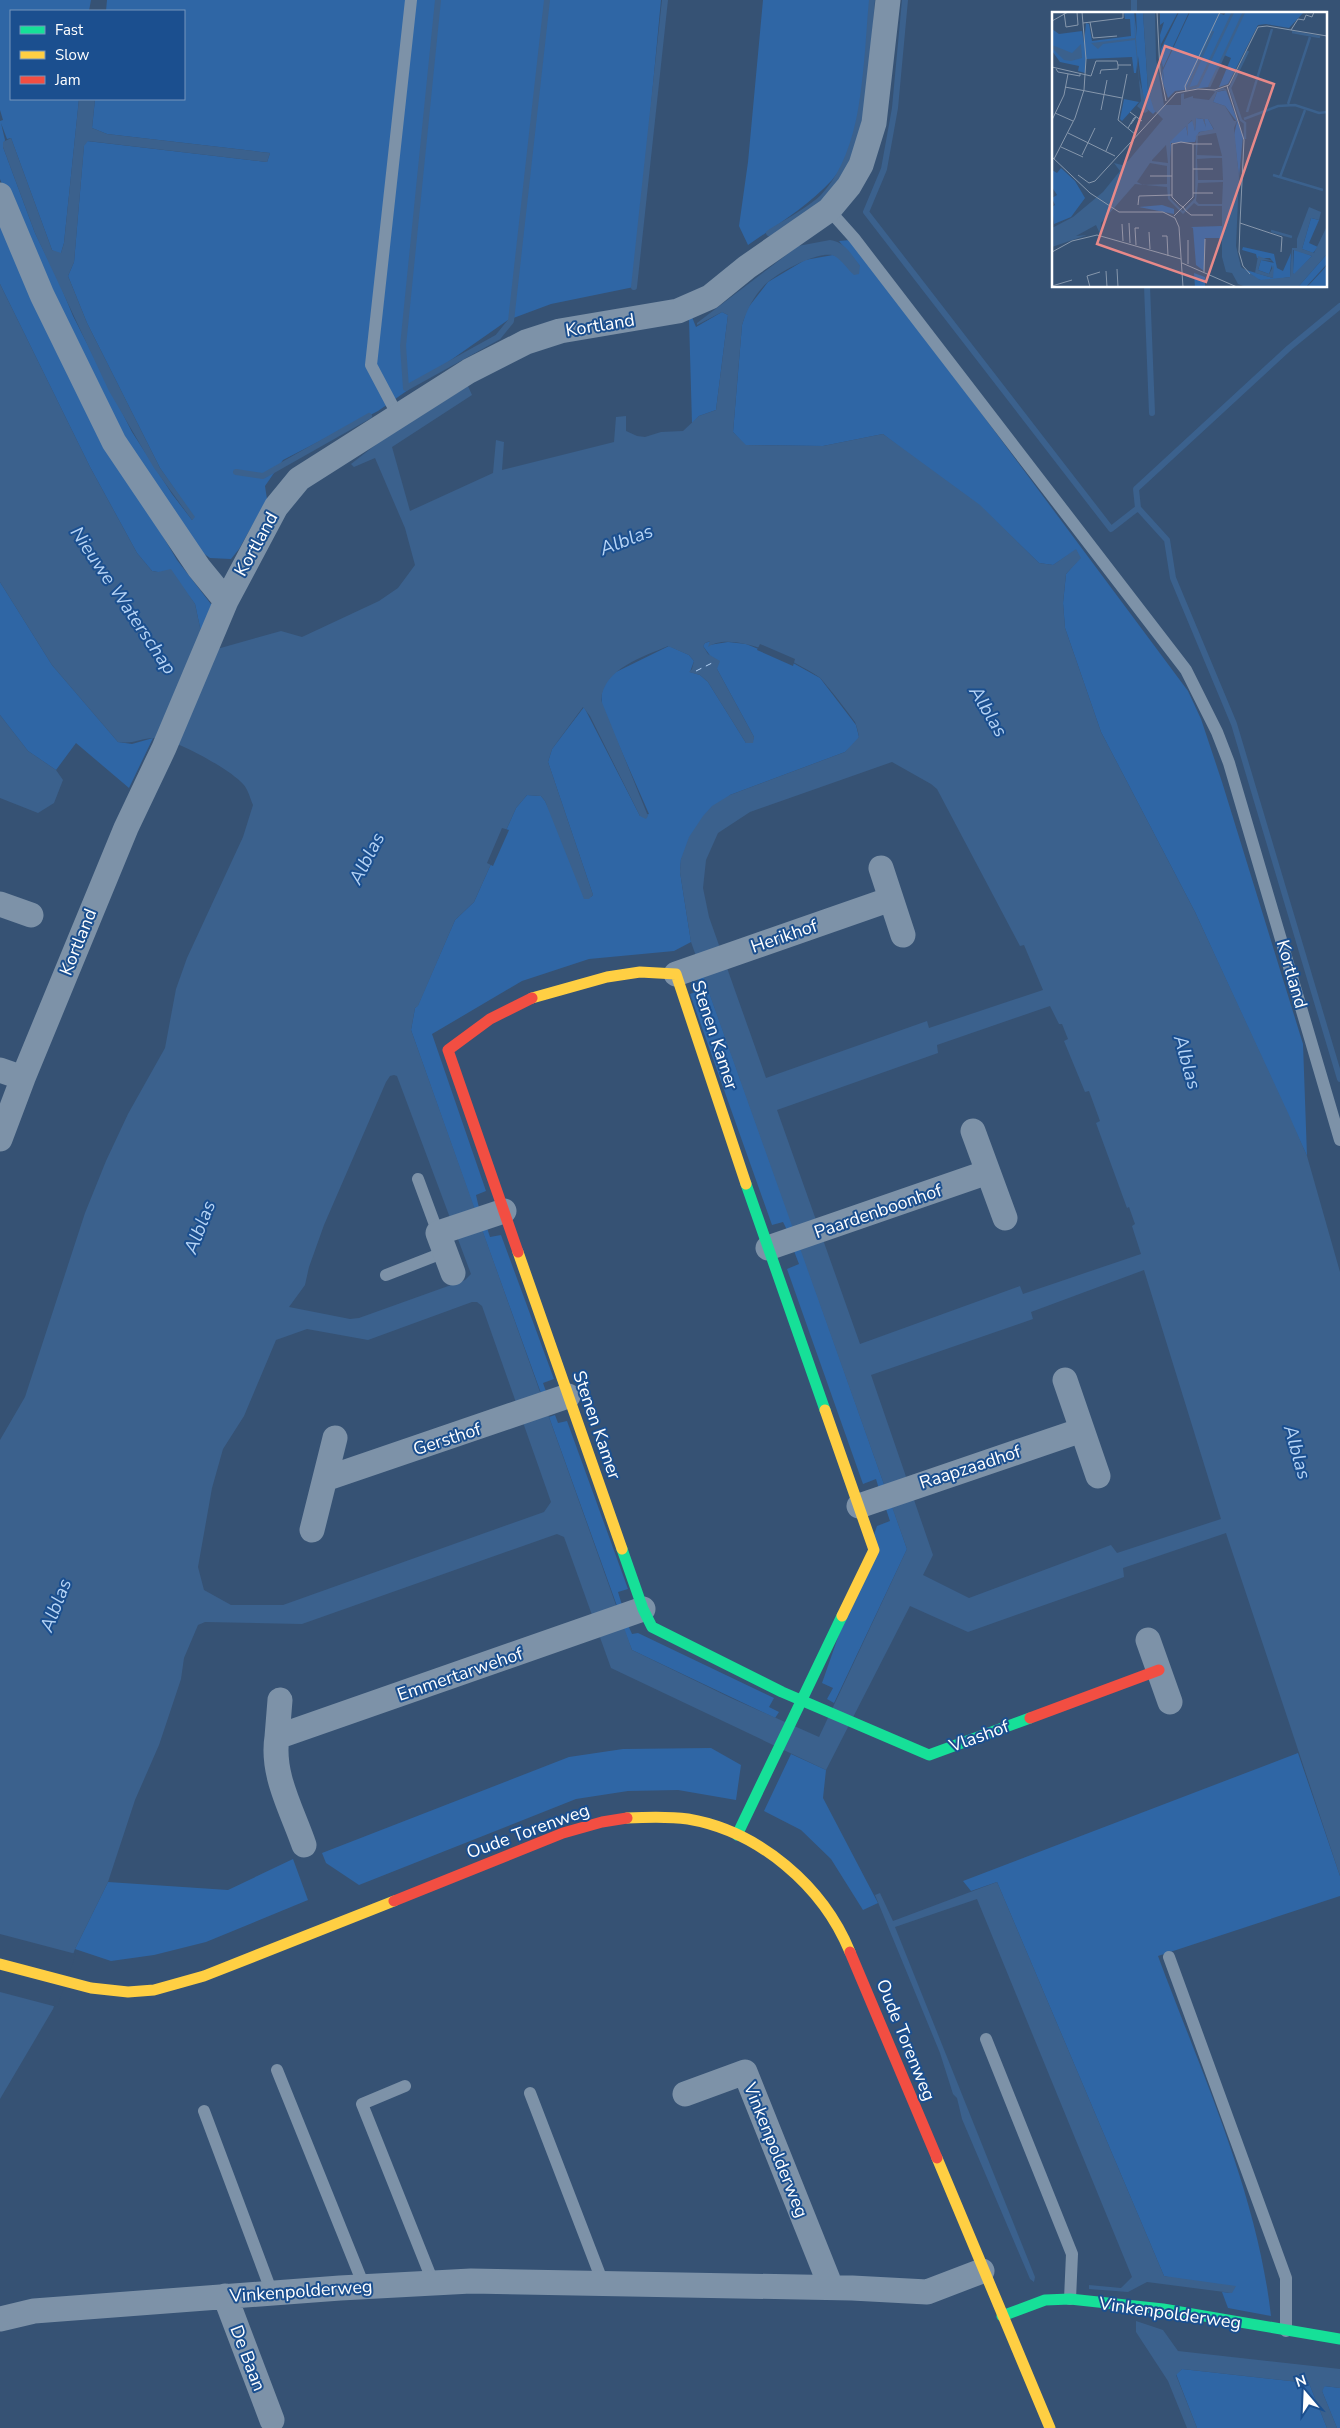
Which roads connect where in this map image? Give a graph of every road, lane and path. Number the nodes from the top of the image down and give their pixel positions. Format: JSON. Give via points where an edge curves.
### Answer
{"nodes":[{"id":1,"x":412,"y":0,"type":"edge"},
{"id":2,"x":888,"y":0,"type":"edge"},
{"id":3,"x":0,"y":195,"type":"edge"},
{"id":4,"x":829,"y":210,"type":"junction"},
{"id":5,"x":398,"y":416,"type":"junction"},
{"id":6,"x":226,"y":601,"type":"junction"},
{"id":7,"x":881,"y":868,"type":"dead end"},
{"id":8,"x":891,"y":899,"type":"junction"},
{"id":9,"x":0,"y":904,"type":"edge"},
{"id":10,"x":31,"y":915,"type":"dead end"},
{"id":11,"x":903,"y":934,"type":"dead end"},
{"id":12,"x":676,"y":974,"type":"junction"},
{"id":13,"x":11,"y":1074,"type":"edge"},
{"id":14,"x":973,"y":1131,"type":"dead end"},
{"id":15,"x":0,"y":1139,"type":"edge"},
{"id":16,"x":1340,"y":1140,"type":"edge"},
{"id":17,"x":988,"y":1172,"type":"junction"},
{"id":18,"x":418,"y":1179,"type":"dead end"},
{"id":19,"x":498,"y":1212,"type":"junction"},
{"id":20,"x":1005,"y":1218,"type":"dead end"},
{"id":21,"x":779,"y":1245,"type":"junction"},
{"id":22,"x":446,"y":1247,"type":"junction"},
{"id":23,"x":386,"y":1275,"type":"dead end"},
{"id":24,"x":1065,"y":1380,"type":"dead end"},
{"id":25,"x":560,"y":1399,"type":"junction"},
{"id":26,"x":1082,"y":1430,"type":"junction"},
{"id":27,"x":335,"y":1438,"type":"dead end"},
{"id":28,"x":1098,"y":1476,"type":"dead end"},
{"id":29,"x":325,"y":1479,"type":"junction"},
{"id":30,"x":869,"y":1502,"type":"junction"},
{"id":31,"x":312,"y":1530,"type":"dead end"},
{"id":32,"x":634,"y":1612,"type":"junction"},
{"id":33,"x":1148,"y":1640,"type":"dead end"},
{"id":34,"x":1159,"y":1670,"type":"junction"},
{"id":35,"x":801,"y":1699,"type":"junction"},
{"id":36,"x":280,"y":1700,"type":"dead end"},
{"id":37,"x":1170,"y":1702,"type":"dead end"},
{"id":38,"x":277,"y":1737,"type":"junction"},
{"id":39,"x":737,"y":1835,"type":"junction"},
{"id":40,"x":304,"y":1845,"type":"dead end"},
{"id":41,"x":1170,"y":1957,"type":"dead end"},
{"id":42,"x":0,"y":1964,"type":"edge"},
{"id":43,"x":986,"y":2039,"type":"dead end"},
{"id":44,"x":278,"y":2070,"type":"dead end"},
{"id":45,"x":405,"y":2086,"type":"dead end"},
{"id":46,"x":530,"y":2093,"type":"dead end"},
{"id":47,"x":685,"y":2094,"type":"dead end"},
{"id":48,"x":204,"y":2111,"type":"dead end"},
{"id":49,"x":982,"y":2271,"type":"junction"},
{"id":50,"x":433,"y":2282,"type":"junction"},
{"id":51,"x":603,"y":2283,"type":"junction"},
{"id":52,"x":364,"y":2286,"type":"junction"},
{"id":53,"x":831,"y":2288,"type":"junction"},
{"id":54,"x":272,"y":2293,"type":"junction"},
{"id":55,"x":1070,"y":2299,"type":"junction"},
{"id":56,"x":230,"y":2310,"type":"junction"},
{"id":57,"x":1002,"y":2316,"type":"junction"},
{"id":58,"x":0,"y":2319,"type":"edge"},
{"id":59,"x":1286,"y":2331,"type":"junction"},
{"id":60,"x":1340,"y":2339,"type":"edge"},
{"id":61,"x":272,"y":2420,"type":"dead end"},
{"id":62,"x":1050,"y":2428,"type":"edge"}],
"edges":[{"from":1,"to":5,"type":"lane","via":[[371,365]]},
{"from":2,"to":4,"type":"street","name":"Kortland","via":[[874,123],[861,165]]},
{"from":3,"to":6,"type":"street","name":"Kortland","via":[[42,295],[114,442],[199,568]]},
{"from":4,"to":5,"type":"street","name":"Kortland","via":[[710,297],[678,311],[560,330],[526,342],[469,371]]},
{"from":4,"to":16,"type":"lane","name":"Kortland","via":[[854,238],[1186,670],[1217,732],[1243,808]]},
{"from":5,"to":6,"type":"street","name":"Kortland","via":[[299,479],[276,507]]},
{"from":6,"to":13,"type":"street","name":"Kortland","via":[[164,748]]},
{"from":7,"to":8,"type":"street"},
{"from":8,"to":11,"type":"street"},
{"from":8,"to":12,"type":"street","name":"Herikhof"},
{"from":9,"to":10,"type":"street"},
{"from":12,"to":19,"type":"street","name":"Stenen Kamer","via":[[640,972],[607,977],[538,995],[490,1019],[448,1050]]},
{"from":12,"to":21,"type":"street","name":"Stenen Kamer"},
{"from":13,"to":15,"type":"street","name":"Kortland"},
{"from":14,"to":17,"type":"street"},
{"from":17,"to":20,"type":"street"},
{"from":17,"to":21,"type":"street","name":"Paardenboonhof"},
{"from":18,"to":22,"type":"lane"},
{"from":19,"to":22,"type":"street"},
{"from":19,"to":25,"type":"street","name":"Stenen Kamer"},
{"from":21,"to":30,"type":"street","name":"Stenen Kamer"},
{"from":22,"to":23,"type":"lane"},
{"from":24,"to":26,"type":"street"},
{"from":25,"to":29,"type":"street","name":"Gersthof"},
{"from":25,"to":32,"type":"street","name":"Stenen Kamer"},
{"from":26,"to":28,"type":"street"},
{"from":26,"to":30,"type":"street","name":"Raapzaadhof"},
{"from":27,"to":29,"type":"street"},
{"from":29,"to":31,"type":"street"},
{"from":30,"to":35,"type":"street","name":"Stenen Kamer","via":[[874,1550]]},
{"from":32,"to":35,"type":"street","name":"Stenen Kamer","via":[[652,1627]]},
{"from":32,"to":38,"type":"street","name":"Emmertarwehof"},
{"from":33,"to":34,"type":"street"},
{"from":34,"to":35,"type":"street","name":"Vlashof","via":[[929,1754]]},
{"from":34,"to":37,"type":"street"},
{"from":35,"to":39,"type":"street","name":"Stenen Kamer"},
{"from":36,"to":38,"type":"street"},
{"from":38,"to":40,"type":"street","via":[[277,1771]]},
{"from":39,"to":42,"type":"street","name":"Oude Torenweg","via":[[708,1824],[648,1816],[600,1822],[556,1836],[173,1986],[123,1993],[81,1986]]},
{"from":39,"to":49,"type":"street","name":"Oude Torenweg","via":[[781,1860],[828,1909],[842,1932]]},
{"from":41,"to":59,"type":"lane","via":[[1286,2278]]},
{"from":43,"to":55,"type":"lane","via":[[1072,2254]]},
{"from":44,"to":52,"type":"lane"},
{"from":45,"to":50,"type":"lane","via":[[362,2104]]},
{"from":46,"to":51,"type":"lane"},
{"from":47,"to":53,"type":"street","name":"Vinkenpolderweg","via":[[745,2072]]},
{"from":48,"to":54,"type":"lane"},
{"from":49,"to":53,"type":"street","name":"Vinkenpolderweg","via":[[927,2292]]},
{"from":49,"to":57,"type":"street","name":"Oude Torenweg"},
{"from":50,"to":51,"type":"street","name":"Vinkenpolderweg"},
{"from":50,"to":52,"type":"street","name":"Vinkenpolderweg"},
{"from":51,"to":53,"type":"street","name":"Vinkenpolderweg"},
{"from":52,"to":54,"type":"street","name":"Vinkenpolderweg"},
{"from":54,"to":56,"type":"street","name":"Vinkenpolderweg"},
{"from":55,"to":57,"type":"street","name":"Vinkenpolderweg","via":[[1045,2300]]},
{"from":55,"to":59,"type":"street","name":"Vinkenpolderweg","via":[[1163,2309]]},
{"from":56,"to":58,"type":"street","name":"Vinkenpolderweg","via":[[34,2311]]},
{"from":56,"to":61,"type":"street","name":"De Baan"},
{"from":57,"to":62,"type":"street","name":"Oude Torenweg"},
{"from":59,"to":60,"type":"street","name":"Vinkenpolderweg"}]}
